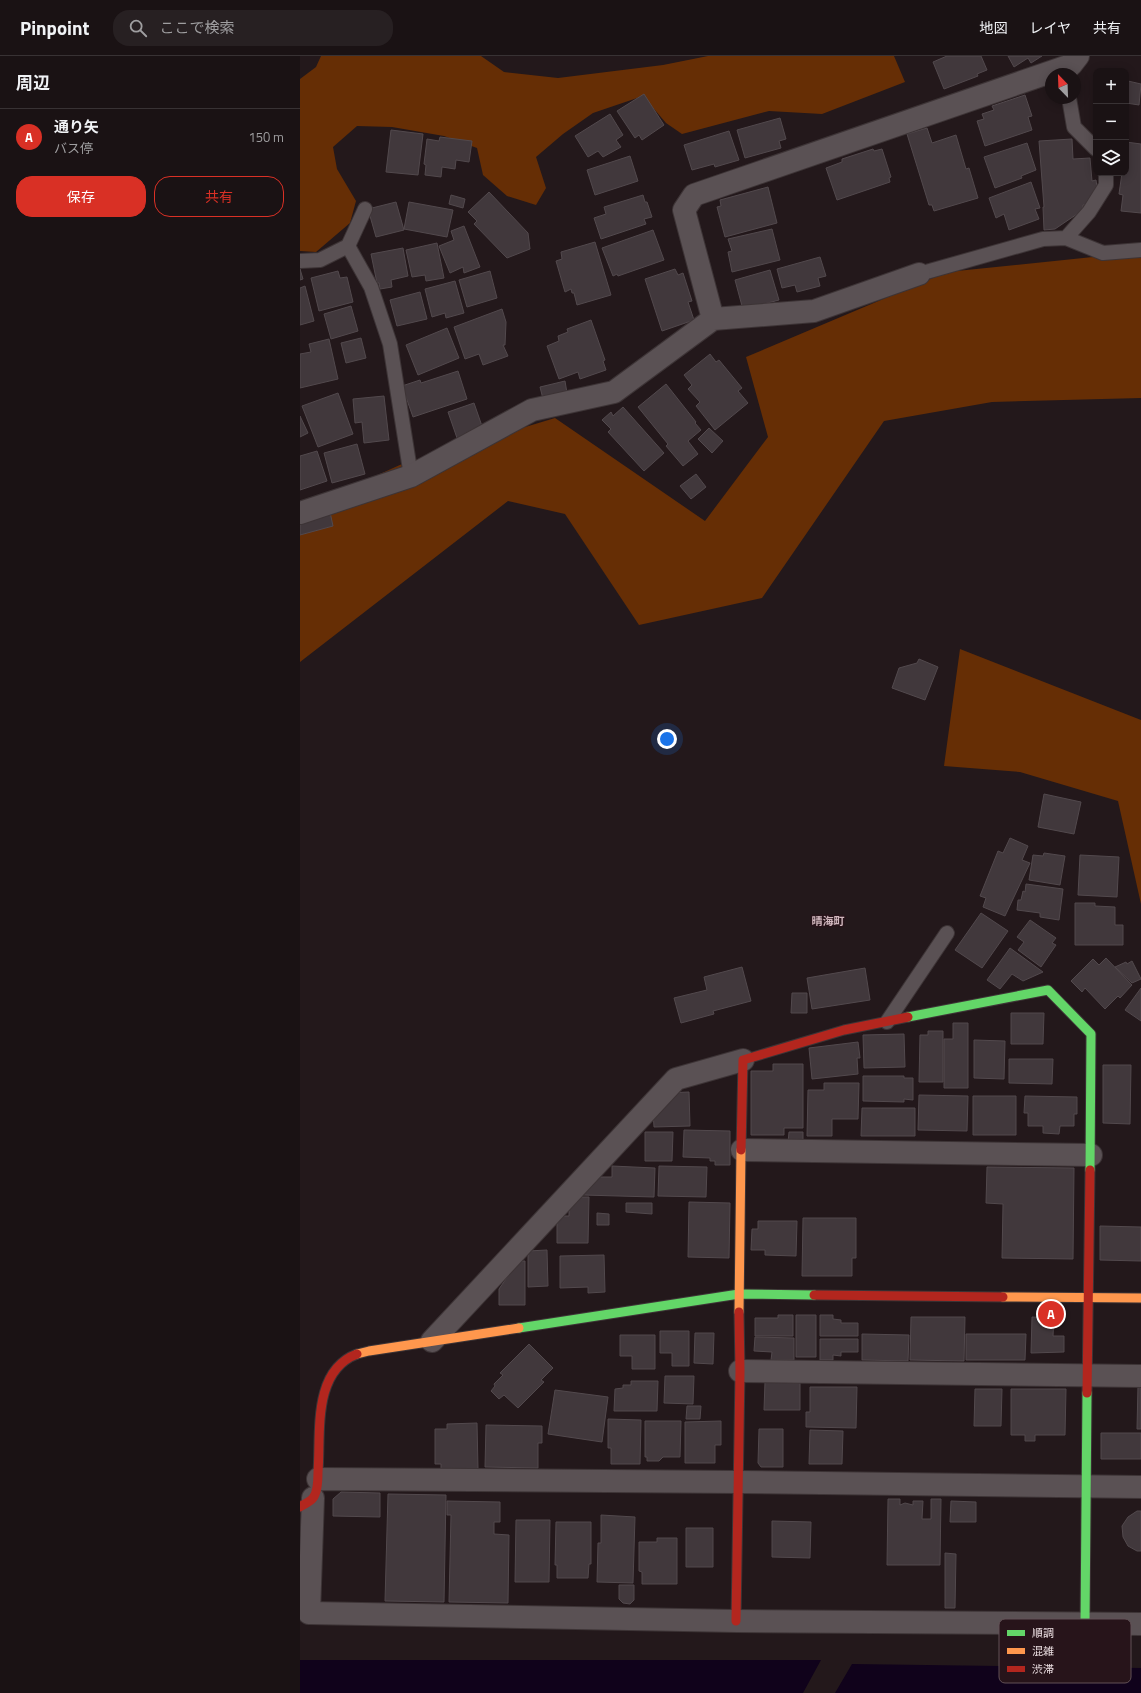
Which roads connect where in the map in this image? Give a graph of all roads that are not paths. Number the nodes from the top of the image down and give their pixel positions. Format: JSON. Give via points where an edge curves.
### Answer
{"nodes":[{"id":1,"x":1073,"y":65,"type":"edge"},
{"id":2,"x":1070,"y":104,"type":"edge"},
{"id":3,"x":1093,"y":146,"type":"edge"},
{"id":4,"x":1106,"y":176,"type":"edge"},
{"id":5,"x":365,"y":209,"type":"dead end"},
{"id":6,"x":1066,"y":238,"type":"junction"},
{"id":7,"x":348,"y":246,"type":"junction"},
{"id":8,"x":1141,"y":250,"type":"edge"},
{"id":9,"x":300,"y":261,"type":"edge"},
{"id":10,"x":919,"y":274,"type":"joint"},
{"id":11,"x":713,"y":319,"type":"junction"},
{"id":12,"x":411,"y":476,"type":"junction"},
{"id":13,"x":300,"y":513,"type":"edge"},
{"id":14,"x":947,"y":933,"type":"dead end"},
{"id":15,"x":888,"y":1022,"type":"junction"},
{"id":16,"x":743,"y":1060,"type":"junction"},
{"id":17,"x":742,"y":1150,"type":"junction"},
{"id":18,"x":1091,"y":1155,"type":"junction"},
{"id":19,"x":738,"y":1294,"type":"junction"},
{"id":20,"x":1088,"y":1298,"type":"junction"},
{"id":21,"x":1141,"y":1298,"type":"edge"},
{"id":22,"x":432,"y":1340,"type":"junction"},
{"id":23,"x":740,"y":1370,"type":"junction"},
{"id":24,"x":1087,"y":1376,"type":"junction"},
{"id":25,"x":1141,"y":1376,"type":"edge"},
{"id":26,"x":738,"y":1482,"type":"junction"},
{"id":27,"x":1086,"y":1487,"type":"junction"},
{"id":28,"x":1141,"y":1488,"type":"edge"},
{"id":29,"x":310,"y":1495,"type":"edge"},
{"id":30,"x":1085,"y":1619,"type":"edge"},
{"id":31,"x":736,"y":1620,"type":"junction"},
{"id":32,"x":999,"y":1622,"type":"edge"},
{"id":33,"x":1131,"y":1624,"type":"edge"},
{"id":34,"x":1141,"y":1624,"type":"edge"}],
"edges":[{"from":1,"to":11,"type":"street","via":[[694,195],[684,210]]},
{"from":2,"to":3,"type":"lane","via":[[1074,127]]},
{"from":4,"to":6,"type":"lane","via":[[1106,186],[1089,212]]},
{"from":5,"to":7,"type":"lane"},
{"from":6,"to":8,"type":"lane","via":[[1102,253]]},
{"from":6,"to":10,"type":"lane","via":[[1043,238]]},
{"from":7,"to":9,"type":"lane","via":[[320,260]]},
{"from":7,"to":12,"type":"lane","via":[[371,287],[390,344]]},
{"from":10,"to":11,"type":"street","via":[[814,311]]},
{"from":11,"to":12,"type":"street","via":[[614,392],[532,410]]},
{"from":12,"to":13,"type":"street"},
{"from":14,"to":15,"type":"lane"},
{"from":15,"to":16,"type":"street","via":[[844,1030]]},
{"from":15,"to":18,"type":"street","via":[[1048,990],[1091,1034]]},
{"from":16,"to":17,"type":"street"},
{"from":16,"to":22,"type":"street","via":[[676,1079]]},
{"from":17,"to":18,"type":"street"},
{"from":17,"to":19,"type":"street"},
{"from":18,"to":20,"type":"street"},
{"from":19,"to":20,"type":"street"},
{"from":19,"to":22,"type":"street"},
{"from":19,"to":23,"type":"street"},
{"from":20,"to":21,"type":"street"},
{"from":20,"to":24,"type":"street"},
{"from":22,"to":29,"type":"street","via":[[369,1351],[352,1356],[337,1366],[329,1378],[324,1394]]},
{"from":23,"to":24,"type":"street"},
{"from":23,"to":26,"type":"street"},
{"from":24,"to":25,"type":"street"},
{"from":24,"to":27,"type":"street"},
{"from":26,"to":27,"type":"street"},
{"from":26,"to":29,"type":"street"},
{"from":26,"to":31,"type":"street"},
{"from":27,"to":28,"type":"street"},
{"from":27,"to":30,"type":"street"},
{"from":29,"to":31,"type":"street","via":[[309,1613]]},
{"from":31,"to":32,"type":"street"},
{"from":33,"to":34,"type":"street"}]}
